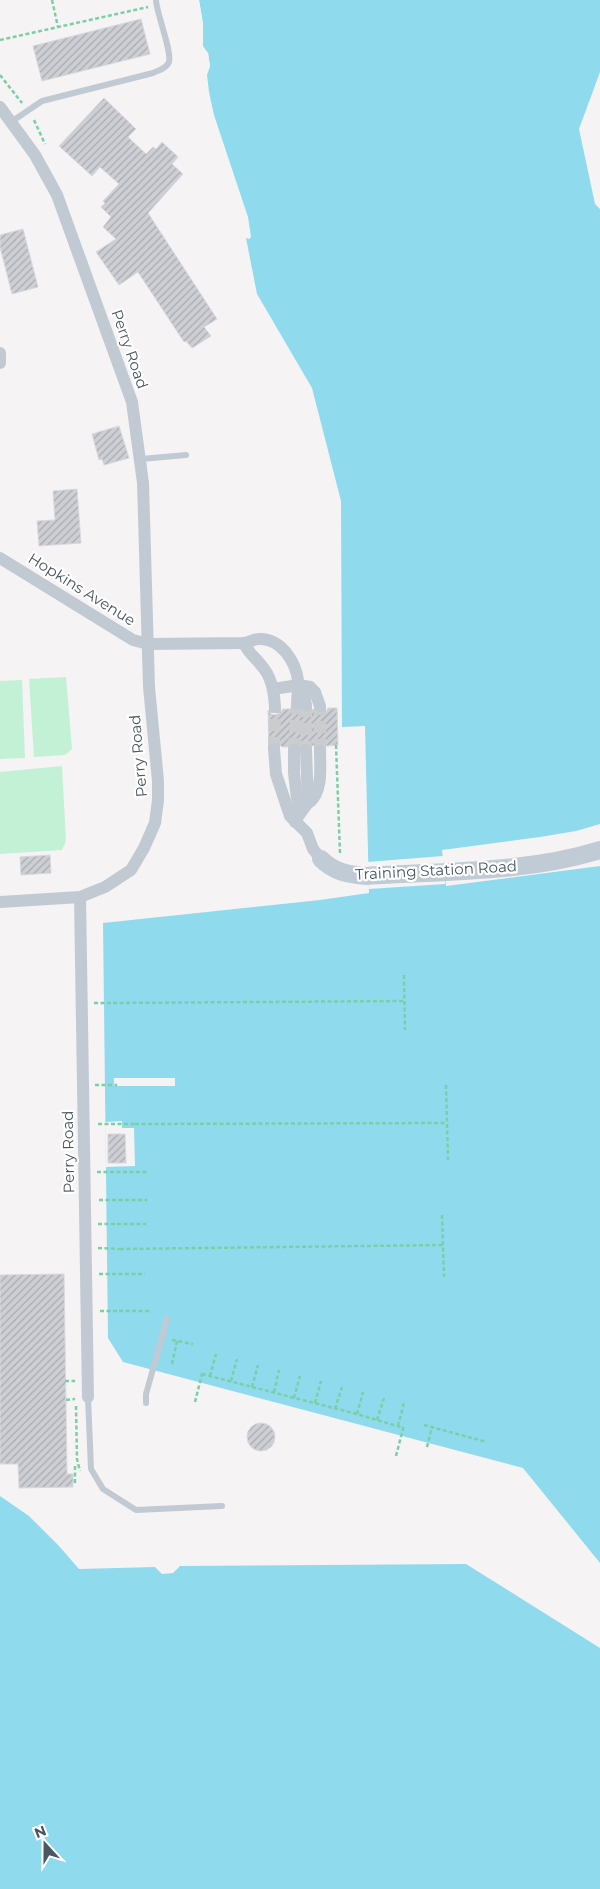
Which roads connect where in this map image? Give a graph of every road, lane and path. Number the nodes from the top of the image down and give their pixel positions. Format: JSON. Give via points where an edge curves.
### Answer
{"nodes":[{"id":1,"x":52,"y":0,"type":"edge"},
{"id":2,"x":156,"y":2,"type":"edge"},
{"id":3,"x":58,"y":27,"type":"junction"},
{"id":4,"x":0,"y":40,"type":"edge"},
{"id":5,"x":0,"y":107,"type":"edge"},
{"id":6,"x":11,"y":122,"type":"junction"},
{"id":7,"x":0,"y":353,"type":"edge"},
{"id":8,"x":0,"y":363,"type":"edge"},
{"id":9,"x":186,"y":455,"type":"dead end"},
{"id":10,"x":141,"y":459,"type":"junction"},
{"id":11,"x":0,"y":558,"type":"edge"},
{"id":12,"x":244,"y":643,"type":"junction"},
{"id":13,"x":148,"y":644,"type":"junction"},
{"id":14,"x":299,"y":684,"type":"junction"},
{"id":15,"x":273,"y":689,"type":"junction"},
{"id":16,"x":301,"y":705,"type":"tunnel mouth"},
{"id":17,"x":320,"y":706,"type":"tunnel mouth"},
{"id":18,"x":275,"y":707,"type":"tunnel mouth"},
{"id":19,"x":336,"y":746,"type":"dead end"},
{"id":20,"x":274,"y":749,"type":"tunnel mouth"},
{"id":21,"x":320,"y":751,"type":"tunnel mouth"},
{"id":22,"x":298,"y":754,"type":"junction"},
{"id":23,"x":275,"y":762,"type":"junction"},
{"id":24,"x":308,"y":803,"type":"junction"},
{"id":25,"x":297,"y":818,"type":"junction"},
{"id":26,"x":339,"y":845,"type":"dead end"},
{"id":27,"x":600,"y":850,"type":"edge"},
{"id":28,"x":321,"y":858,"type":"joint"},
{"id":29,"x":80,"y":897,"type":"junction"},
{"id":30,"x":0,"y":902,"type":"edge"},
{"id":31,"x":404,"y":975,"type":"dead end"},
{"id":32,"x":405,"y":1001,"type":"junction"},
{"id":33,"x":91,"y":1002,"type":"dead end"},
{"id":34,"x":123,"y":1002,"type":"junction"},
{"id":35,"x":114,"y":1003,"type":"dead end"},
{"id":36,"x":405,"y":1030,"type":"dead end"},
{"id":37,"x":91,"y":1084,"type":"dead end"},
{"id":38,"x":117,"y":1085,"type":"dead end"},
{"id":39,"x":446,"y":1085,"type":"dead end"},
{"id":40,"x":447,"y":1123,"type":"junction"},
{"id":41,"x":104,"y":1124,"type":"dead end"},
{"id":42,"x":135,"y":1124,"type":"dead end"},
{"id":43,"x":141,"y":1124,"type":"junction"},
{"id":44,"x":448,"y":1160,"type":"dead end"},
{"id":45,"x":106,"y":1172,"type":"dead end"},
{"id":46,"x":148,"y":1172,"type":"dead end"},
{"id":47,"x":106,"y":1200,"type":"dead end"},
{"id":48,"x":147,"y":1200,"type":"dead end"},
{"id":49,"x":442,"y":1215,"type":"dead end"},
{"id":50,"x":107,"y":1223,"type":"dead end"},
{"id":51,"x":146,"y":1224,"type":"dead end"},
{"id":52,"x":443,"y":1245,"type":"junction"},
{"id":53,"x":107,"y":1248,"type":"dead end"},
{"id":54,"x":120,"y":1249,"type":"dead end"},
{"id":55,"x":126,"y":1249,"type":"junction"},
{"id":56,"x":107,"y":1274,"type":"dead end"},
{"id":57,"x":145,"y":1274,"type":"dead end"},
{"id":58,"x":444,"y":1276,"type":"dead end"},
{"id":59,"x":108,"y":1311,"type":"dead end"},
{"id":60,"x":150,"y":1311,"type":"dead end"},
{"id":61,"x":118,"y":1312,"type":"dead end"},
{"id":62,"x":124,"y":1312,"type":"junction"},
{"id":63,"x":167,"y":1319,"type":"dead end"},
{"id":64,"x":177,"y":1341,"type":"junction"},
{"id":65,"x":194,"y":1344,"type":"dead end"},
{"id":66,"x":169,"y":1347,"type":"dead end"},
{"id":67,"x":216,"y":1354,"type":"dead end"},
{"id":68,"x":237,"y":1359,"type":"dead end"},
{"id":69,"x":172,"y":1364,"type":"dead end"},
{"id":70,"x":258,"y":1365,"type":"dead end"},
{"id":71,"x":279,"y":1370,"type":"dead end"},
{"id":72,"x":202,"y":1374,"type":"dead end"},
{"id":73,"x":210,"y":1376,"type":"junction"},
{"id":74,"x":300,"y":1376,"type":"dead end"},
{"id":75,"x":222,"y":1379,"type":"junction"},
{"id":76,"x":76,"y":1380,"type":"dead end"},
{"id":77,"x":65,"y":1381,"type":"dead end"},
{"id":78,"x":231,"y":1381,"type":"junction"},
{"id":79,"x":321,"y":1381,"type":"dead end"},
{"id":80,"x":252,"y":1387,"type":"junction"},
{"id":81,"x":342,"y":1387,"type":"dead end"},
{"id":82,"x":274,"y":1392,"type":"junction"},
{"id":83,"x":363,"y":1392,"type":"dead end"},
{"id":84,"x":82,"y":1398,"type":"junction"},
{"id":85,"x":294,"y":1398,"type":"junction"},
{"id":86,"x":384,"y":1398,"type":"dead end"},
{"id":87,"x":66,"y":1400,"type":"dead end"},
{"id":88,"x":195,"y":1402,"type":"dead end"},
{"id":89,"x":146,"y":1403,"type":"dead end"},
{"id":90,"x":315,"y":1403,"type":"junction"},
{"id":91,"x":404,"y":1403,"type":"dead end"},
{"id":92,"x":336,"y":1409,"type":"junction"},
{"id":93,"x":357,"y":1414,"type":"junction"},
{"id":94,"x":377,"y":1420,"type":"junction"},
{"id":95,"x":424,"y":1425,"type":"dead end"},
{"id":96,"x":398,"y":1426,"type":"junction"},
{"id":97,"x":432,"y":1427,"type":"junction"},
{"id":98,"x":487,"y":1442,"type":"dead end"},
{"id":99,"x":427,"y":1447,"type":"dead end"},
{"id":100,"x":396,"y":1456,"type":"dead end"},
{"id":101,"x":78,"y":1465,"type":"dead end"},
{"id":102,"x":76,"y":1483,"type":"dead end"},
{"id":103,"x":222,"y":1506,"type":"dead end"}],
"edges":[{"from":1,"to":3,"type":"path"},
{"from":2,"to":3,"type":"path"},
{"from":2,"to":6,"type":"lane","via":[[170,53],[165,68],[42,101]]},
{"from":3,"to":4,"type":"path"},
{"from":5,"to":6,"type":"street","name":"Perry Road"},
{"from":6,"to":10,"type":"street","name":"Perry Road","via":[[35,155],[57,195],[132,402]]},
{"from":7,"to":8,"type":"street"},
{"from":9,"to":10,"type":"lane"},
{"from":10,"to":13,"type":"street","name":"Perry Road"},
{"from":11,"to":13,"type":"street","name":"Hopkins Avenue","via":[[133,640]]},
{"from":12,"to":13,"type":"street"},
{"from":12,"to":14,"type":"street","via":[[258,639],[269,640],[279,646],[294,665]]},
{"from":12,"to":15,"type":"street","via":[[247,651],[262,666]]},
{"from":13,"to":29,"type":"street","name":"Perry Road","via":[[150,710],[158,781],[155,823],[131,870]]},
{"from":14,"to":15,"type":"street"},
{"from":14,"to":16,"type":"street"},
{"from":14,"to":17,"type":"street","via":[[310,686]]},
{"from":15,"to":18,"type":"street"},
{"from":19,"to":26,"type":"path"},
{"from":20,"to":23,"type":"street","name":"Training Station Road"},
{"from":21,"to":24,"type":"street","via":[[319,781],[313,799]]},
{"from":22,"to":23,"type":"street"},
{"from":22,"to":24,"type":"street"},
{"from":22,"to":25,"type":"street"},
{"from":23,"to":25,"type":"street","name":"Training Station Road","via":[[281,793],[290,816]]},
{"from":24,"to":25,"type":"street"},
{"from":25,"to":28,"type":"street","name":"Training Station Road"},
{"from":27,"to":28,"type":"street","name":"Training Station Road","via":[[540,864],[367,876],[336,871]]},
{"from":29,"to":30,"type":"street"},
{"from":29,"to":84,"type":"street","name":"Perry Road"},
{"from":31,"to":32,"type":"path"},
{"from":32,"to":34,"type":"path"},
{"from":32,"to":36,"type":"path"},
{"from":33,"to":34,"type":"path"},
{"from":34,"to":35,"type":"path"},
{"from":37,"to":38,"type":"path"},
{"from":39,"to":40,"type":"path"},
{"from":40,"to":43,"type":"path"},
{"from":40,"to":44,"type":"path"},
{"from":41,"to":43,"type":"path"},
{"from":42,"to":43,"type":"path"},
{"from":45,"to":46,"type":"path"},
{"from":47,"to":48,"type":"path"},
{"from":49,"to":52,"type":"path"},
{"from":50,"to":51,"type":"path"},
{"from":52,"to":55,"type":"path"},
{"from":52,"to":58,"type":"path"},
{"from":53,"to":55,"type":"path"},
{"from":54,"to":55,"type":"path"},
{"from":56,"to":57,"type":"path"},
{"from":59,"to":62,"type":"path"},
{"from":60,"to":62,"type":"path"},
{"from":61,"to":62,"type":"path"},
{"from":63,"to":89,"type":"lane"},
{"from":64,"to":65,"type":"path"},
{"from":64,"to":66,"type":"path","via":[[171,1339]]},
{"from":64,"to":69,"type":"path"},
{"from":67,"to":73,"type":"path"},
{"from":68,"to":78,"type":"path"},
{"from":70,"to":80,"type":"path"},
{"from":71,"to":82,"type":"path"},
{"from":72,"to":73,"type":"path"},
{"from":73,"to":75,"type":"path"},
{"from":74,"to":85,"type":"path"},
{"from":75,"to":78,"type":"path"},
{"from":75,"to":88,"type":"path","via":[[202,1374]]},
{"from":76,"to":77,"type":"path"},
{"from":78,"to":80,"type":"path"},
{"from":79,"to":90,"type":"path"},
{"from":80,"to":82,"type":"path"},
{"from":81,"to":92,"type":"path"},
{"from":82,"to":85,"type":"path"},
{"from":83,"to":93,"type":"path"},
{"from":84,"to":87,"type":"path"},
{"from":84,"to":103,"type":"lane","via":[[91,1469],[102,1489],[136,1510]]},
{"from":85,"to":90,"type":"path"},
{"from":86,"to":94,"type":"path"},
{"from":90,"to":92,"type":"path"},
{"from":91,"to":96,"type":"path"},
{"from":92,"to":93,"type":"path"},
{"from":93,"to":94,"type":"path"},
{"from":94,"to":96,"type":"path"},
{"from":95,"to":97,"type":"path"},
{"from":96,"to":100,"type":"path","via":[[404,1427]]},
{"from":97,"to":98,"type":"path"},
{"from":97,"to":99,"type":"path"},
{"from":101,"to":102,"type":"path","via":[[75,1466]]}]}
